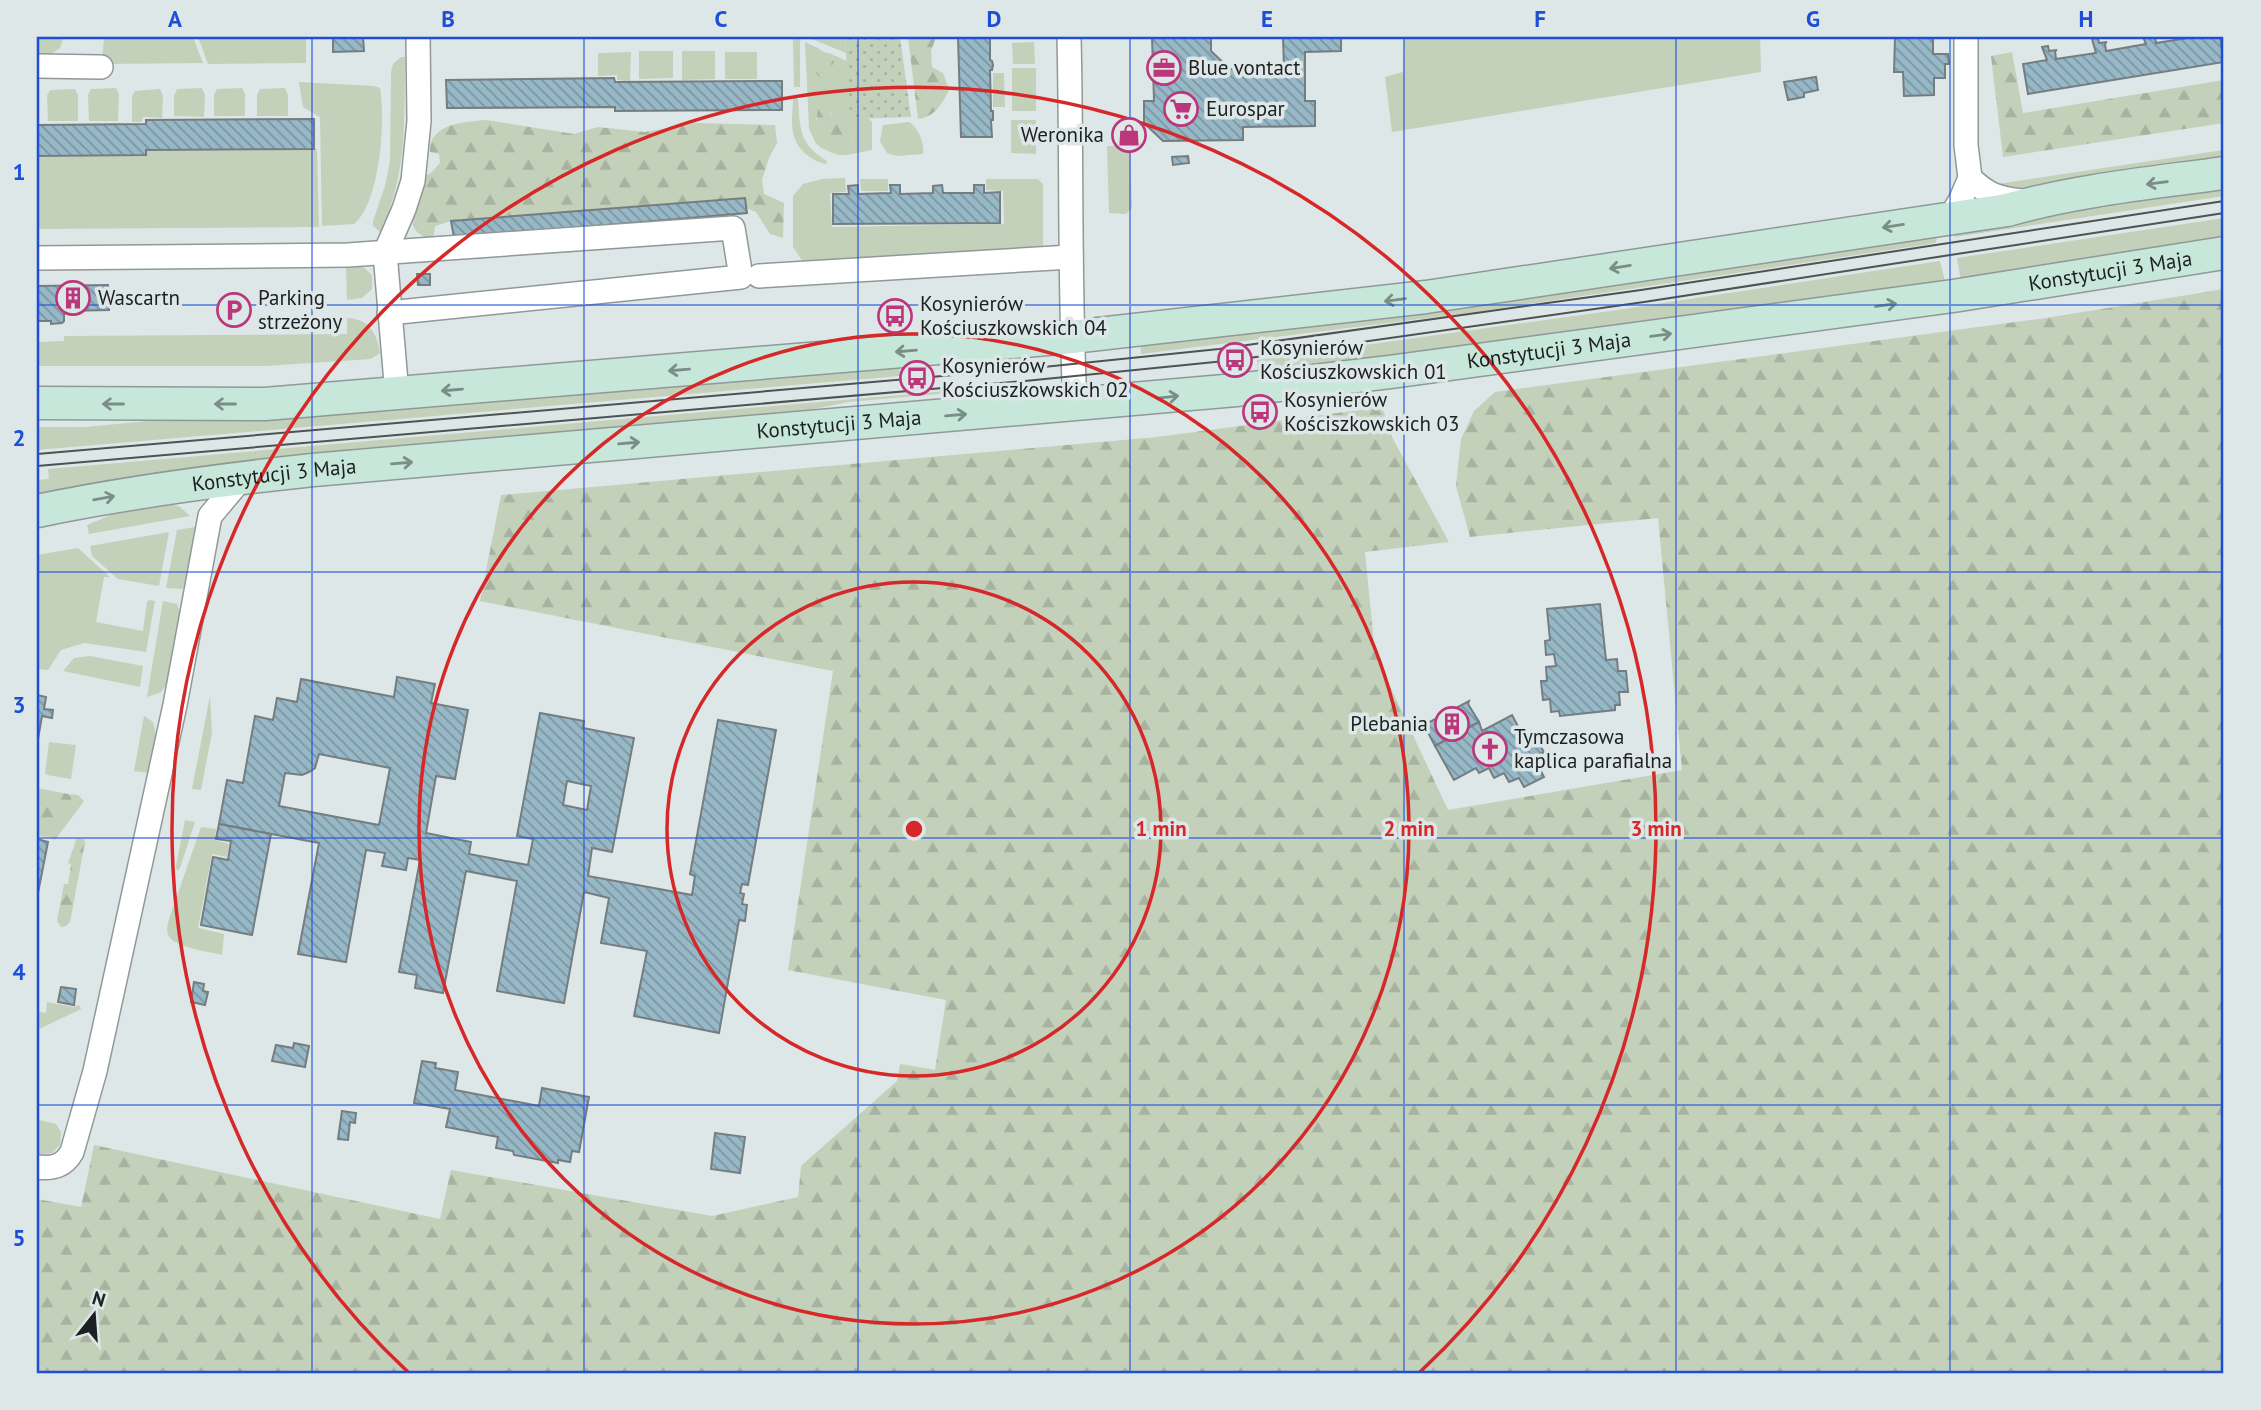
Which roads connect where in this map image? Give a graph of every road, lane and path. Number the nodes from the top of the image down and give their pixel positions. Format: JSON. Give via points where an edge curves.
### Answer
{"nodes":[{"id":1,"x":418,"y":37,"type":"edge"},
{"id":2,"x":1069,"y":37,"type":"edge"},
{"id":3,"x":1966,"y":37,"type":"edge"},
{"id":4,"x":37,"y":66,"type":"edge"},
{"id":5,"x":101,"y":67,"type":"dead end"},
{"id":6,"x":2224,"y":173,"type":"edge"},
{"id":7,"x":1970,"y":177,"type":"junction"},
{"id":8,"x":2033,"y":203,"type":"junction"},
{"id":9,"x":1950,"y":218,"type":"junction"},
{"id":10,"x":385,"y":253,"type":"junction"},
{"id":11,"x":2224,"y":253,"type":"edge"},
{"id":12,"x":1071,"y":257,"type":"junction"},
{"id":13,"x":37,"y":258,"type":"edge"},
{"id":14,"x":759,"y":276,"type":"dead end"},
{"id":15,"x":389,"y":313,"type":"junction"},
{"id":16,"x":1072,"y":337,"type":"junction"},
{"id":17,"x":397,"y":394,"type":"junction"},
{"id":18,"x":37,"y":403,"type":"edge"},
{"id":19,"x":1075,"y":405,"type":"junction"},
{"id":20,"x":242,"y":478,"type":"junction"},
{"id":21,"x":174,"y":487,"type":"junction"},
{"id":22,"x":37,"y":511,"type":"edge"},
{"id":23,"x":210,"y":516,"type":"junction"},
{"id":24,"x":37,"y":1167,"type":"edge"}],
"edges":[{"from":1,"to":10,"type":"street","via":[[419,121],[413,181]]},
{"from":2,"to":12,"type":"street"},
{"from":3,"to":7,"type":"street"},
{"from":4,"to":5,"type":"street"},
{"from":6,"to":8,"type":"street","one_way":true},
{"from":7,"to":8,"type":"street","via":[[1995,197]]},
{"from":7,"to":9,"type":"street"},
{"from":8,"to":9,"type":"street"},
{"from":9,"to":16,"type":"street","one_way":true,"via":[[1426,297]]},
{"from":10,"to":13,"type":"street"},
{"from":10,"to":15,"type":"street"},
{"from":10,"to":15,"type":"street","via":[[733,228],[741,277]]},
{"from":19,"to":11,"type":"street","name":"Konstytucji 3 Maja","one_way":true,"via":[[1390,372],[1953,296]]},
{"from":12,"to":14,"type":"street"},
{"from":12,"to":16,"type":"street"},
{"from":15,"to":17,"type":"street"},
{"from":16,"to":17,"type":"street","one_way":true},
{"from":16,"to":19,"type":"street"},
{"from":17,"to":18,"type":"street","one_way":true,"via":[[265,404]]},
{"from":20,"to":19,"type":"street","name":"Konstytucji 3 Maja","one_way":true},
{"from":20,"to":21,"type":"street","name":"Konstytucji 3 Maja"},
{"from":20,"to":23,"type":"street"},
{"from":22,"to":21,"type":"street","name":"Konstytucji 3 Maja","one_way":true},
{"from":21,"to":23,"type":"street"},
{"from":23,"to":24,"type":"street","via":[[95,1071],[69,1158],[57,1167]]}]}
